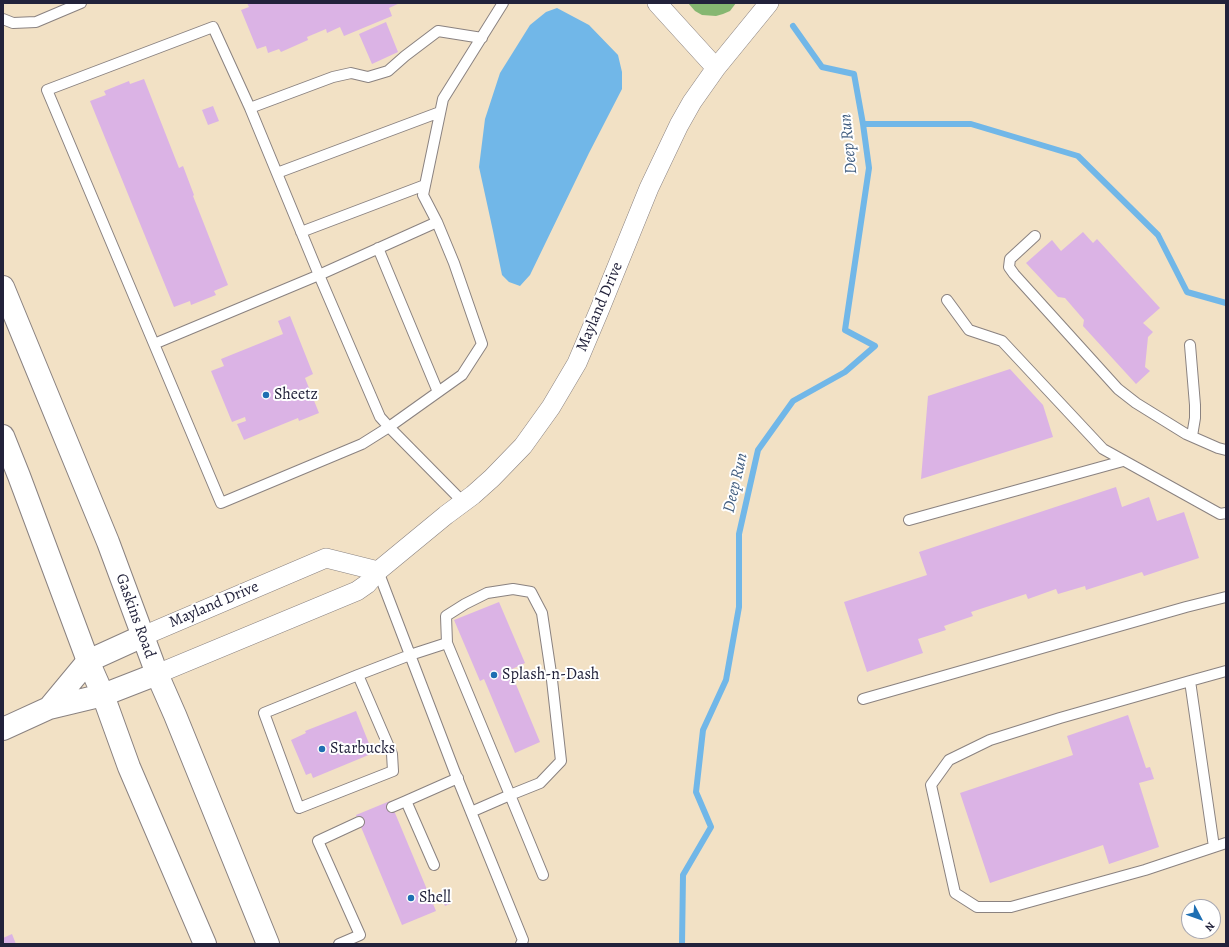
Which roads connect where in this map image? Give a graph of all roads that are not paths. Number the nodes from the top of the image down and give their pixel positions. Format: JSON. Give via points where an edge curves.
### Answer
{"nodes":[{"id":1,"x":81,"y":3,"type":"edge"},
{"id":2,"x":503,"y":3,"type":"edge"},
{"id":3,"x":656,"y":3,"type":"edge"},
{"id":4,"x":769,"y":3,"type":"edge"},
{"id":5,"x":3,"y":19,"type":"edge"},
{"id":6,"x":482,"y":38,"type":"junction"},
{"id":7,"x":716,"y":68,"type":"junction"},
{"id":8,"x":250,"y":108,"type":"junction"},
{"id":9,"x":440,"y":112,"type":"junction"},
{"id":10,"x":277,"y":173,"type":"junction"},
{"id":11,"x":425,"y":185,"type":"junction"},
{"id":12,"x":437,"y":222,"type":"junction"},
{"id":13,"x":301,"y":232,"type":"junction"},
{"id":14,"x":1035,"y":236,"type":"dead end"},
{"id":15,"x":378,"y":248,"type":"junction"},
{"id":16,"x":319,"y":275,"type":"junction"},
{"id":17,"x":3,"y":287,"type":"edge"},
{"id":18,"x":947,"y":300,"type":"dead end"},
{"id":19,"x":154,"y":344,"type":"junction"},
{"id":20,"x":1190,"y":345,"type":"dead end"},
{"id":21,"x":438,"y":392,"type":"junction"},
{"id":22,"x":389,"y":427,"type":"junction"},
{"id":23,"x":3,"y":436,"type":"edge"},
{"id":24,"x":1192,"y":436,"type":"junction"},
{"id":25,"x":1226,"y":450,"type":"edge"},
{"id":26,"x":1124,"y":460,"type":"junction"},
{"id":27,"x":463,"y":502,"type":"junction"},
{"id":28,"x":1226,"y":513,"type":"edge"},
{"id":29,"x":909,"y":520,"type":"dead end"},
{"id":30,"x":378,"y":570,"type":"junction"},
{"id":31,"x":1226,"y":597,"type":"edge"},
{"id":32,"x":143,"y":636,"type":"junction"},
{"id":33,"x":447,"y":643,"type":"junction"},
{"id":34,"x":410,"y":655,"type":"junction"},
{"id":35,"x":88,"y":661,"type":"junction"},
{"id":36,"x":1226,"y":671,"type":"edge"},
{"id":37,"x":157,"y":674,"type":"junction"},
{"id":38,"x":358,"y":675,"type":"junction"},
{"id":39,"x":1190,"y":681,"type":"junction"},
{"id":40,"x":103,"y":695,"type":"junction"},
{"id":41,"x":864,"y":699,"type":"dead end"},
{"id":42,"x":49,"y":708,"type":"junction"},
{"id":43,"x":3,"y":729,"type":"edge"},
{"id":44,"x":458,"y":778,"type":"junction"},
{"id":45,"x":510,"y":795,"type":"junction"},
{"id":46,"x":406,"y":801,"type":"junction"},
{"id":47,"x":392,"y":807,"type":"dead end"},
{"id":48,"x":471,"y":812,"type":"junction"},
{"id":49,"x":359,"y":822,"type":"dead end"},
{"id":50,"x":1226,"y":842,"type":"edge"},
{"id":51,"x":1214,"y":847,"type":"junction"},
{"id":52,"x":434,"y":865,"type":"dead end"},
{"id":53,"x":543,"y":874,"type":"dead end"},
{"id":54,"x":205,"y":944,"type":"edge"},
{"id":55,"x":268,"y":944,"type":"edge"},
{"id":56,"x":340,"y":944,"type":"edge"},
{"id":57,"x":521,"y":944,"type":"edge"}],
"edges":[{"from":1,"to":5,"type":"lane","via":[[36,22],[13,23]]},
{"from":2,"to":6,"type":"lane"},
{"from":3,"to":7,"type":"street"},
{"from":4,"to":7,"type":"street","name":"Mayland Drive"},
{"from":6,"to":8,"type":"lane","via":[[438,31],[388,71],[368,77],[351,73],[334,76]]},
{"from":6,"to":9,"type":"lane","via":[[443,99]]},
{"from":7,"to":27,"type":"street","name":"Mayland Drive","via":[[692,102],[669,146],[649,188],[577,363],[559,394],[523,446],[492,478]]},
{"from":8,"to":10,"type":"lane"},
{"from":8,"to":19,"type":"lane","via":[[214,27],[47,90]]},
{"from":9,"to":10,"type":"lane"},
{"from":9,"to":11,"type":"lane"},
{"from":10,"to":13,"type":"lane"},
{"from":11,"to":12,"type":"lane","via":[[423,195]]},
{"from":11,"to":13,"type":"lane"},
{"from":12,"to":15,"type":"lane"},
{"from":12,"to":21,"type":"lane","via":[[482,344],[462,375]]},
{"from":13,"to":16,"type":"lane"},
{"from":14,"to":24,"type":"lane","via":[[1010,259],[1009,267],[1014,274],[1118,389],[1136,403]]},
{"from":15,"to":16,"type":"lane"},
{"from":15,"to":21,"type":"lane"},
{"from":16,"to":19,"type":"lane"},
{"from":16,"to":22,"type":"lane","via":[[380,417]]},
{"from":17,"to":32,"type":"main road","name":"Gaskins Road","via":[[108,542]]},
{"from":18,"to":26,"type":"lane","via":[[969,330],[1002,341],[1103,449]]},
{"from":19,"to":22,"type":"lane","via":[[221,503],[362,444]]},
{"from":20,"to":24,"type":"lane","via":[[1195,405]]},
{"from":21,"to":22,"type":"lane"},
{"from":22,"to":27,"type":"lane"},
{"from":23,"to":35,"type":"main road"},
{"from":24,"to":25,"type":"lane"},
{"from":26,"to":28,"type":"lane","via":[[1220,514]]},
{"from":26,"to":29,"type":"lane"},
{"from":27,"to":30,"type":"street","name":"Mayland Drive"},
{"from":30,"to":32,"type":"street","name":"Mayland Drive","via":[[326,558]]},
{"from":30,"to":34,"type":"lane"},
{"from":30,"to":37,"type":"street","name":"Mayland Drive","via":[[367,584],[357,591]]},
{"from":31,"to":41,"type":"lane"},
{"from":32,"to":35,"type":"main road","name":"Mayland Drive"},
{"from":32,"to":37,"type":"main road","name":"Gaskins Road"},
{"from":33,"to":34,"type":"lane"},
{"from":33,"to":45,"type":"lane"},
{"from":33,"to":45,"type":"lane","via":[[446,616],[487,593],[513,589],[531,592],[542,613],[561,761],[540,783]]},
{"from":34,"to":38,"type":"lane"},
{"from":34,"to":44,"type":"lane"},
{"from":35,"to":40,"type":"main road"},
{"from":35,"to":42,"type":"main road","name":"Mayland Drive"},
{"from":36,"to":39,"type":"lane"},
{"from":37,"to":40,"type":"main road","name":"Mayland Drive"},
{"from":37,"to":55,"type":"main road","name":"Gaskins Road"},
{"from":38,"to":38,"type":"lane","via":[[392,754],[393,771],[299,808],[264,713]]},
{"from":39,"to":51,"type":"lane"},
{"from":39,"to":51,"type":"lane","via":[[990,740],[949,760],[931,785],[955,894],[977,907],[1011,907],[1145,870]]},
{"from":40,"to":42,"type":"main road","name":"Mayland Drive"},
{"from":40,"to":54,"type":"main road","via":[[129,767]]},
{"from":42,"to":43,"type":"main road","name":"Mayland Drive"},
{"from":44,"to":46,"type":"lane"},
{"from":44,"to":48,"type":"lane"},
{"from":45,"to":48,"type":"lane"},
{"from":45,"to":53,"type":"lane"},
{"from":46,"to":47,"type":"lane"},
{"from":46,"to":52,"type":"lane"},
{"from":48,"to":57,"type":"lane","via":[[523,940]]},
{"from":49,"to":56,"type":"lane","via":[[318,841],[360,935]]},
{"from":50,"to":51,"type":"lane"}]}
